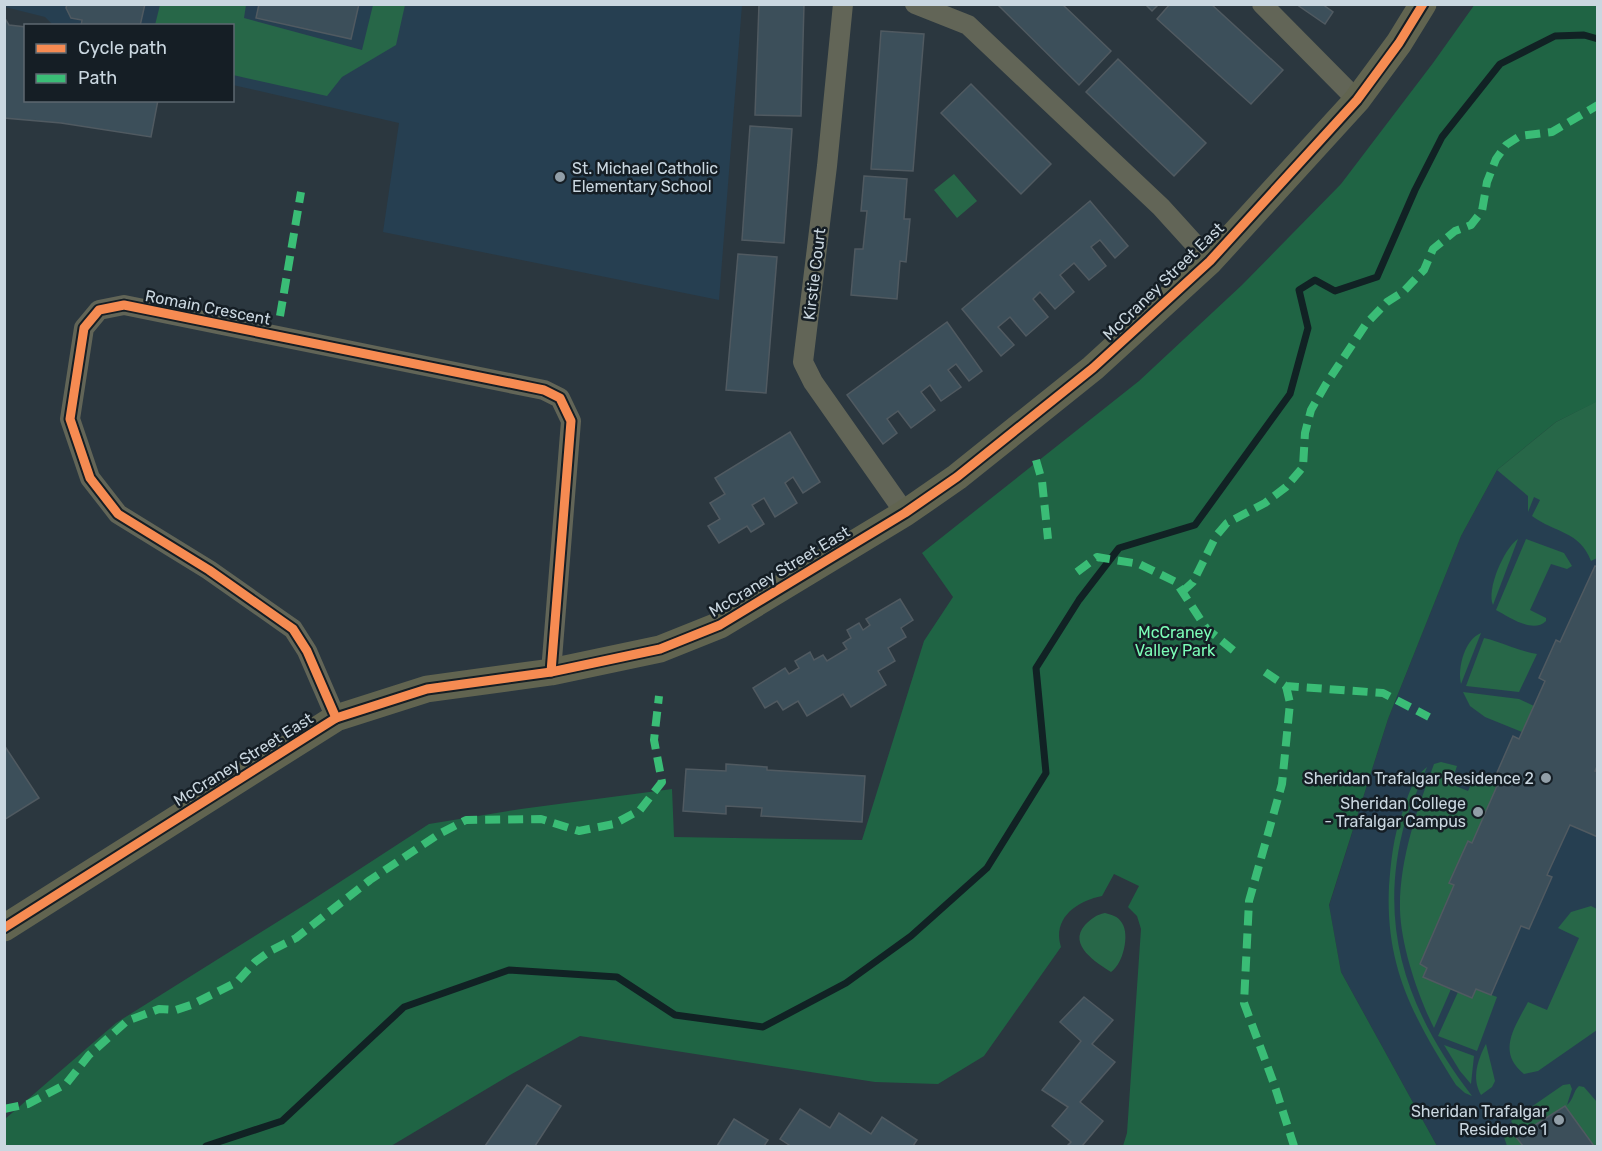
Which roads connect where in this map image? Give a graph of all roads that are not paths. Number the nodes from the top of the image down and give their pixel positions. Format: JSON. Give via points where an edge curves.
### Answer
{"nodes":[{"id":1,"x":843,"y":4,"type":"edge"},
{"id":2,"x":915,"y":4,"type":"edge"},
{"id":3,"x":1262,"y":4,"type":"edge"},
{"id":4,"x":1423,"y":4,"type":"edge"},
{"id":5,"x":1357,"y":100,"type":"junction"},
{"id":6,"x":1210,"y":261,"type":"junction"},
{"id":7,"x":905,"y":513,"type":"junction"},
{"id":8,"x":550,"y":672,"type":"junction"},
{"id":9,"x":336,"y":718,"type":"junction"},
{"id":10,"x":4,"y":928,"type":"edge"}],
"edges":[{"from":1,"to":7,"type":"street","name":"Kirstie Court","via":[[803,362]]},
{"from":2,"to":6,"type":"street","via":[[968,25],[1161,207]]},
{"from":3,"to":5,"type":"street"},
{"from":4,"to":5,"type":"street","name":"McCraney Street East"},
{"from":5,"to":6,"type":"street","name":"McCraney Street East"},
{"from":6,"to":7,"type":"street","name":"McCraney Street East","via":[[1093,368],[957,477]]},
{"from":7,"to":8,"type":"street","name":"McCraney Street East","via":[[720,625],[660,649]]},
{"from":8,"to":9,"type":"street","name":"McCraney Street East","via":[[427,689]]},
{"from":8,"to":9,"type":"street","name":"Romain Crescent","via":[[571,421],[560,398],[544,390],[124,305],[99,310],[84,328],[70,420],[90,478],[118,514],[209,570],[293,629],[307,651]]},
{"from":9,"to":10,"type":"street","name":"McCraney Street East"}]}
